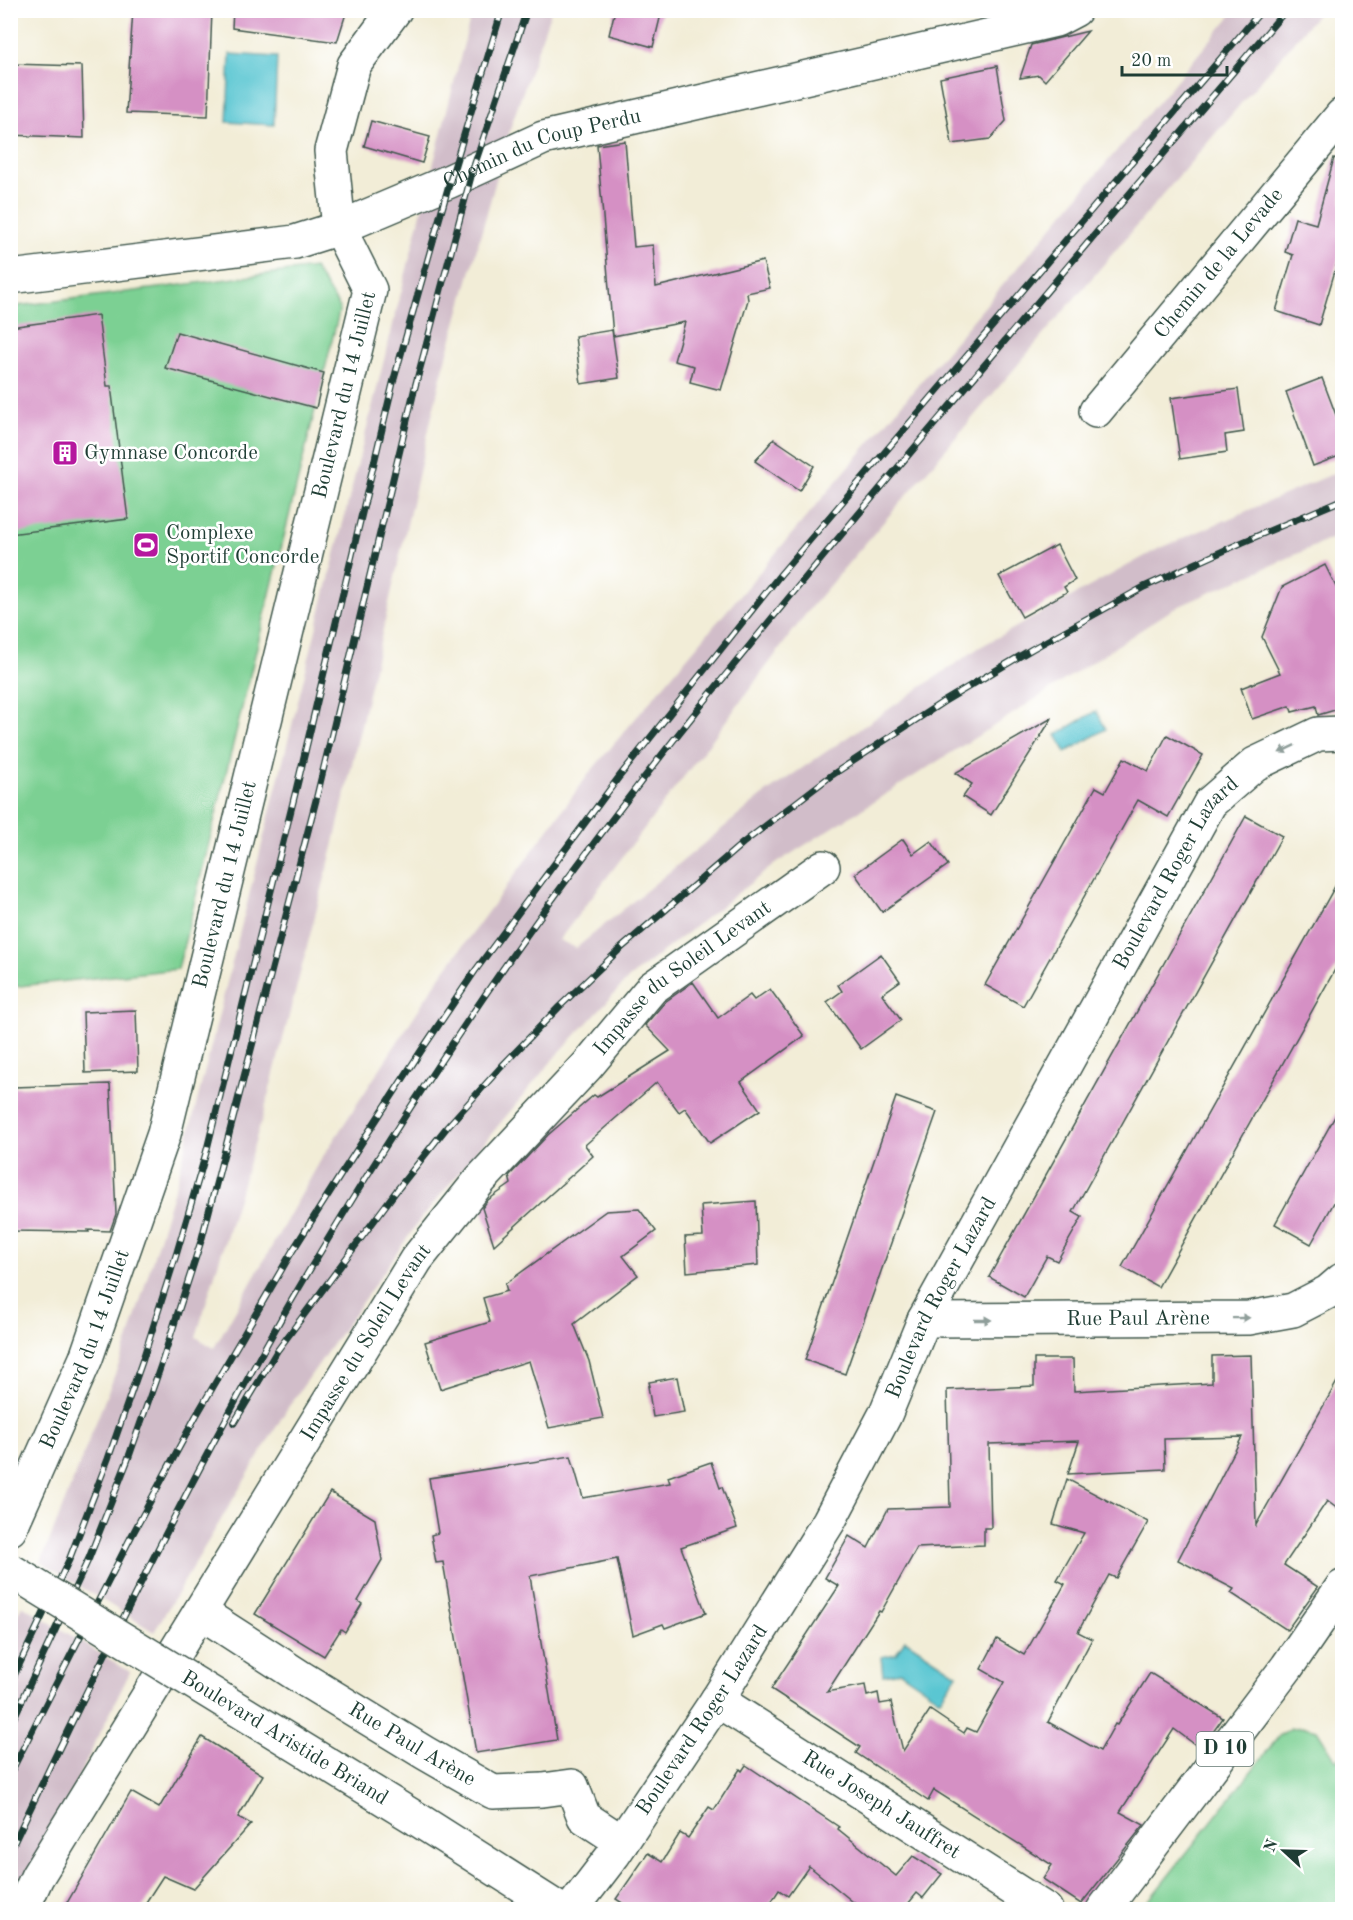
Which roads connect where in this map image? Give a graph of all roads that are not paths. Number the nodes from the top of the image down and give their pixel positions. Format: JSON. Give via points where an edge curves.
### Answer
{"nodes":[{"id":1,"x":395,"y":10,"type":"edge"},
{"id":2,"x":1075,"y":10,"type":"edge"},
{"id":3,"x":1342,"y":115,"type":"edge"},
{"id":4,"x":339,"y":228,"type":"junction"},
{"id":5,"x":10,"y":277,"type":"edge"},
{"id":6,"x":1096,"y":411,"type":"dead end"},
{"id":7,"x":1342,"y":733,"type":"edge"},
{"id":8,"x":823,"y":867,"type":"dead end"},
{"id":9,"x":1342,"y":1280,"type":"edge"},
{"id":10,"x":924,"y":1320,"type":"junction"},
{"id":11,"x":10,"y":1529,"type":"edge"},
{"id":12,"x":10,"y":1570,"type":"edge"},
{"id":13,"x":1342,"y":1587,"type":"edge"},
{"id":14,"x":200,"y":1612,"type":"junction"},
{"id":15,"x":717,"y":1700,"type":"junction"},
{"id":16,"x":622,"y":1842,"type":"junction"},
{"id":17,"x":22,"y":1910,"type":"edge"},
{"id":18,"x":560,"y":1910,"type":"edge"},
{"id":19,"x":571,"y":1910,"type":"edge"},
{"id":20,"x":1046,"y":1910,"type":"edge"},
{"id":21,"x":1103,"y":1910,"type":"edge"}],
"edges":[{"from":1,"to":4,"type":"street","via":[[354,65],[332,151]]},
{"from":2,"to":4,"type":"street","name":"Chemin du Coup Perdu","via":[[1056,20],[543,138]]},
{"from":3,"to":6,"type":"street","name":"Chemin de la Levade"},
{"from":4,"to":5,"type":"street","name":"Chemin du Coup Perdu","via":[[295,242]]},
{"from":4,"to":11,"type":"street","name":"Boulevard du 14 Juillet","via":[[370,290],[164,1134],[86,1358]]},
{"from":7,"to":10,"type":"street","name":"Boulevard Roger Lazard","one_way":true,"via":[[1318,734],[1255,764],[1210,803]]},
{"from":8,"to":14,"type":"street","name":"Impasse du Soleil Levant","via":[[652,988],[587,1066],[481,1179],[416,1260]]},
{"from":10,"to":9,"type":"street","name":"Rue Paul Arène","one_way":true,"via":[[1249,1318],[1293,1310]]},
{"from":10,"to":15,"type":"street","name":"Boulevard Roger Lazard","via":[[885,1416],[829,1521]]},
{"from":12,"to":18,"type":"street","name":"Boulevard Aristide Briand","bridge":true},
{"from":13,"to":21,"type":"street","number":"D 10","via":[[1287,1667]]},
{"from":14,"to":16,"type":"street","name":"Rue Paul Arène","via":[[311,1684],[493,1792],[572,1786],[584,1817]]},
{"from":14,"to":17,"type":"street","name":"Impasse du Soleil Levant","via":[[38,1877]]},
{"from":15,"to":16,"type":"street","name":"Boulevard Roger Lazard"},
{"from":15,"to":20,"type":"street","name":"Rue Joseph Jauffret"},
{"from":16,"to":19,"type":"street","name":"Boulevard Roger Lazard"}]}
